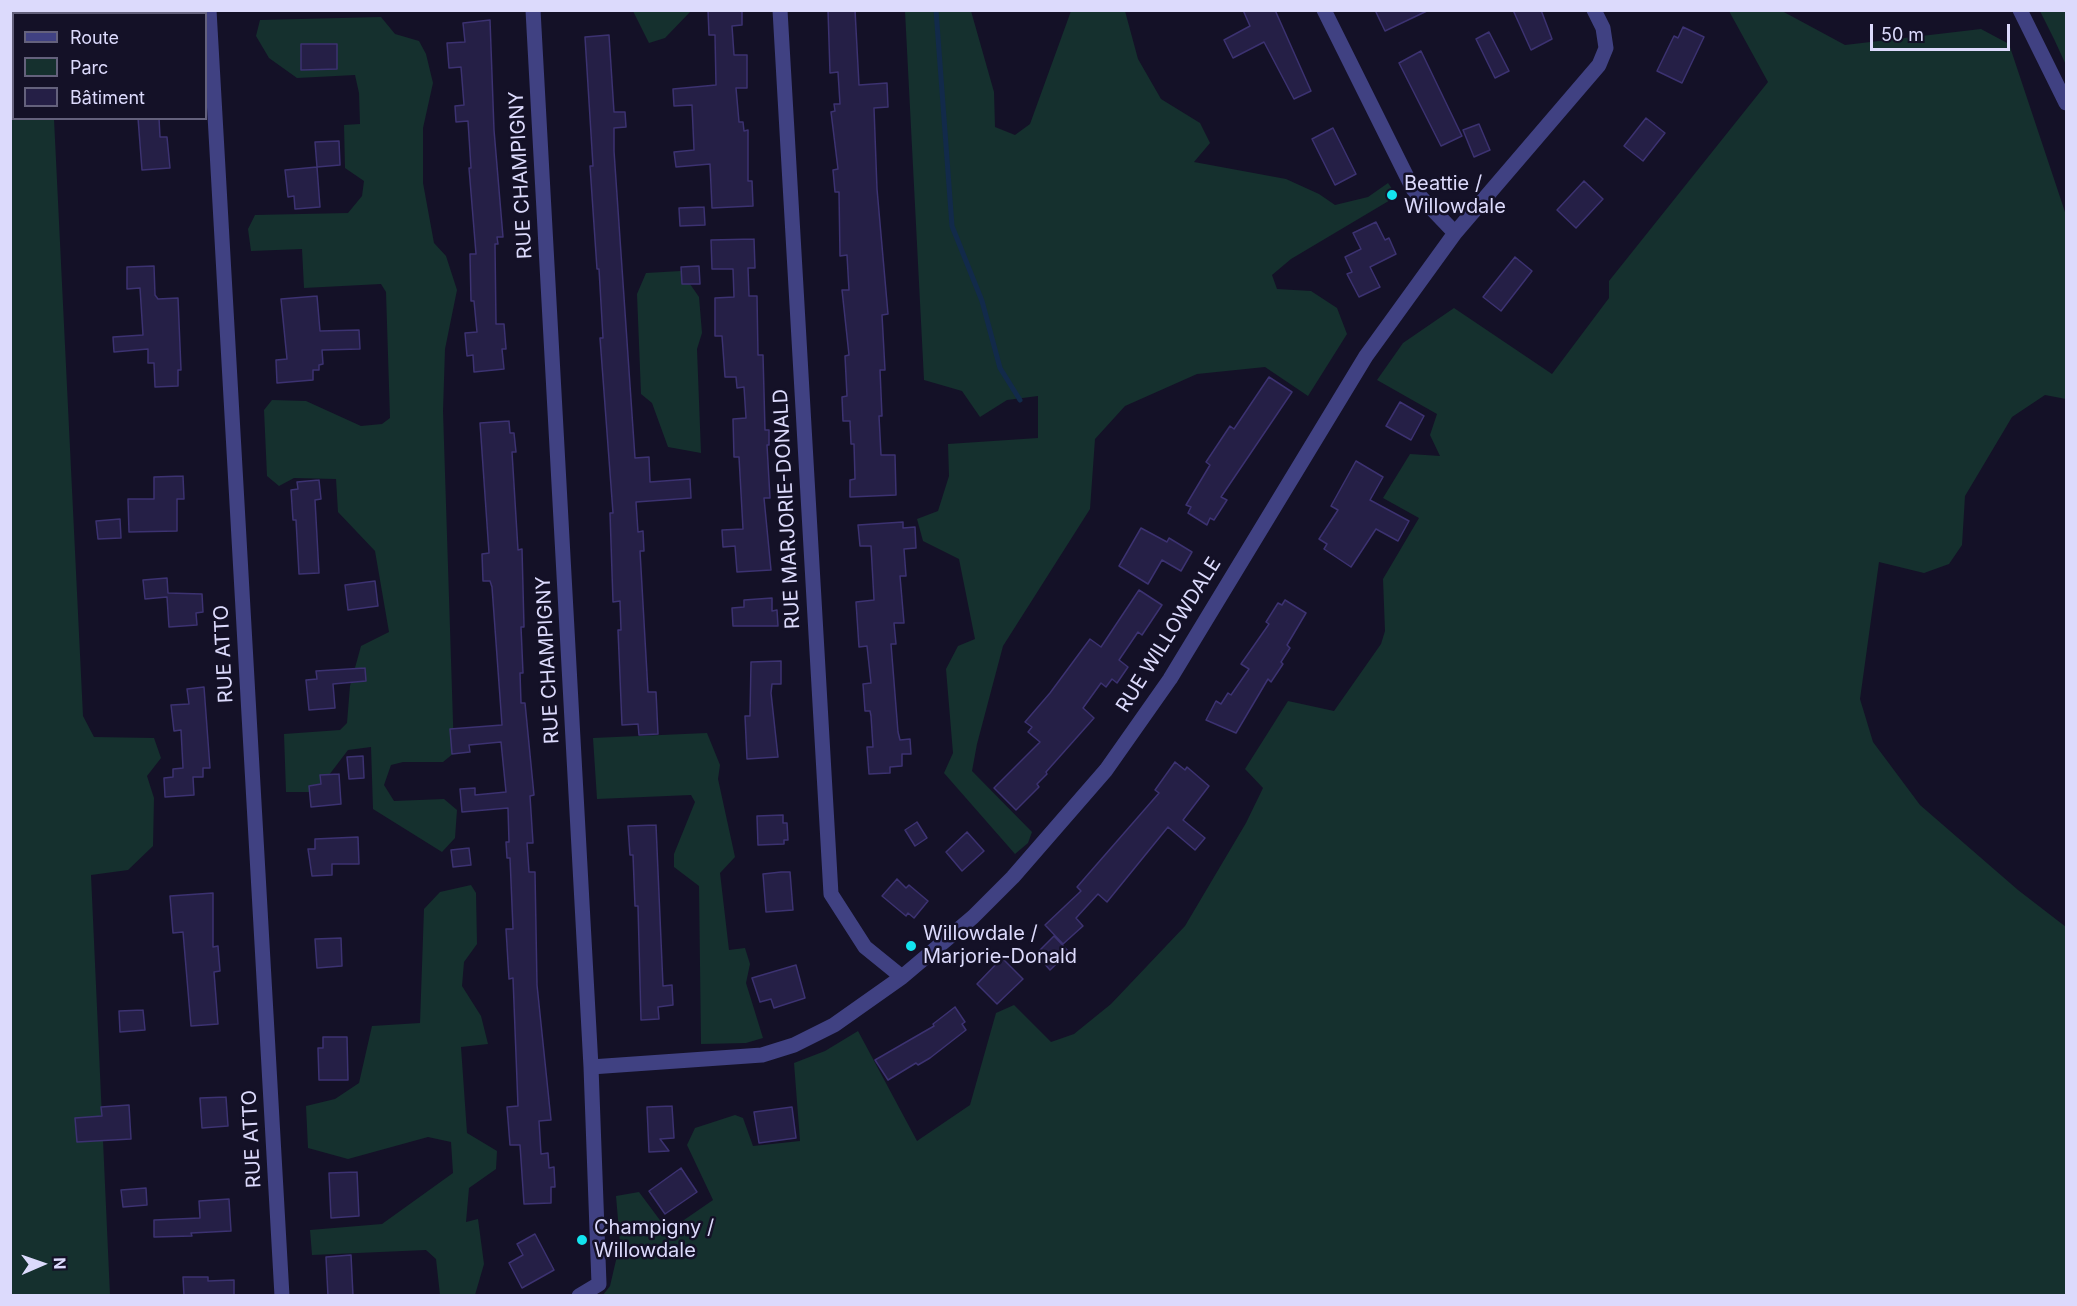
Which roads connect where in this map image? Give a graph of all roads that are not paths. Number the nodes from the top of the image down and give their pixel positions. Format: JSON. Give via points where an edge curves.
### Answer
{"nodes":[{"id":1,"x":209,"y":10,"type":"edge"},
{"id":2,"x":533,"y":10,"type":"edge"},
{"id":3,"x":780,"y":10,"type":"edge"},
{"id":4,"x":1324,"y":10,"type":"edge"},
{"id":5,"x":1594,"y":10,"type":"edge"},
{"id":6,"x":2020,"y":10,"type":"edge"},
{"id":7,"x":2067,"y":103,"type":"edge"},
{"id":8,"x":1455,"y":233,"type":"junction"},
{"id":9,"x":902,"y":977,"type":"junction"},
{"id":10,"x":591,"y":1067,"type":"junction"},
{"id":11,"x":282,"y":1296,"type":"edge"},
{"id":12,"x":579,"y":1296,"type":"edge"}],
"edges":[{"from":1,"to":11,"type":"street","name":"RUE ATTO"},
{"from":2,"to":10,"type":"street","name":"RUE CHAMPIGNY"},
{"from":3,"to":9,"type":"street","name":"RUE MARJORIE-DONALD","via":[[831,894],[865,947]]},
{"from":4,"to":8,"type":"street","via":[[1413,189]]},
{"from":5,"to":8,"type":"street","name":"RUE WILLOWDALE","via":[[1603,28],[1606,48],[1599,65]]},
{"from":6,"to":7,"type":"street"},
{"from":8,"to":9,"type":"street","name":"RUE WILLOWDALE","via":[[1366,356],[1184,657],[1106,770],[1013,877]]},
{"from":9,"to":10,"type":"street","name":"RUE WILLOWDALE","via":[[834,1025],[794,1045],[762,1055]]},
{"from":10,"to":12,"type":"street","name":"RUE CHAMPIGNY","via":[[600,1284]]}]}
